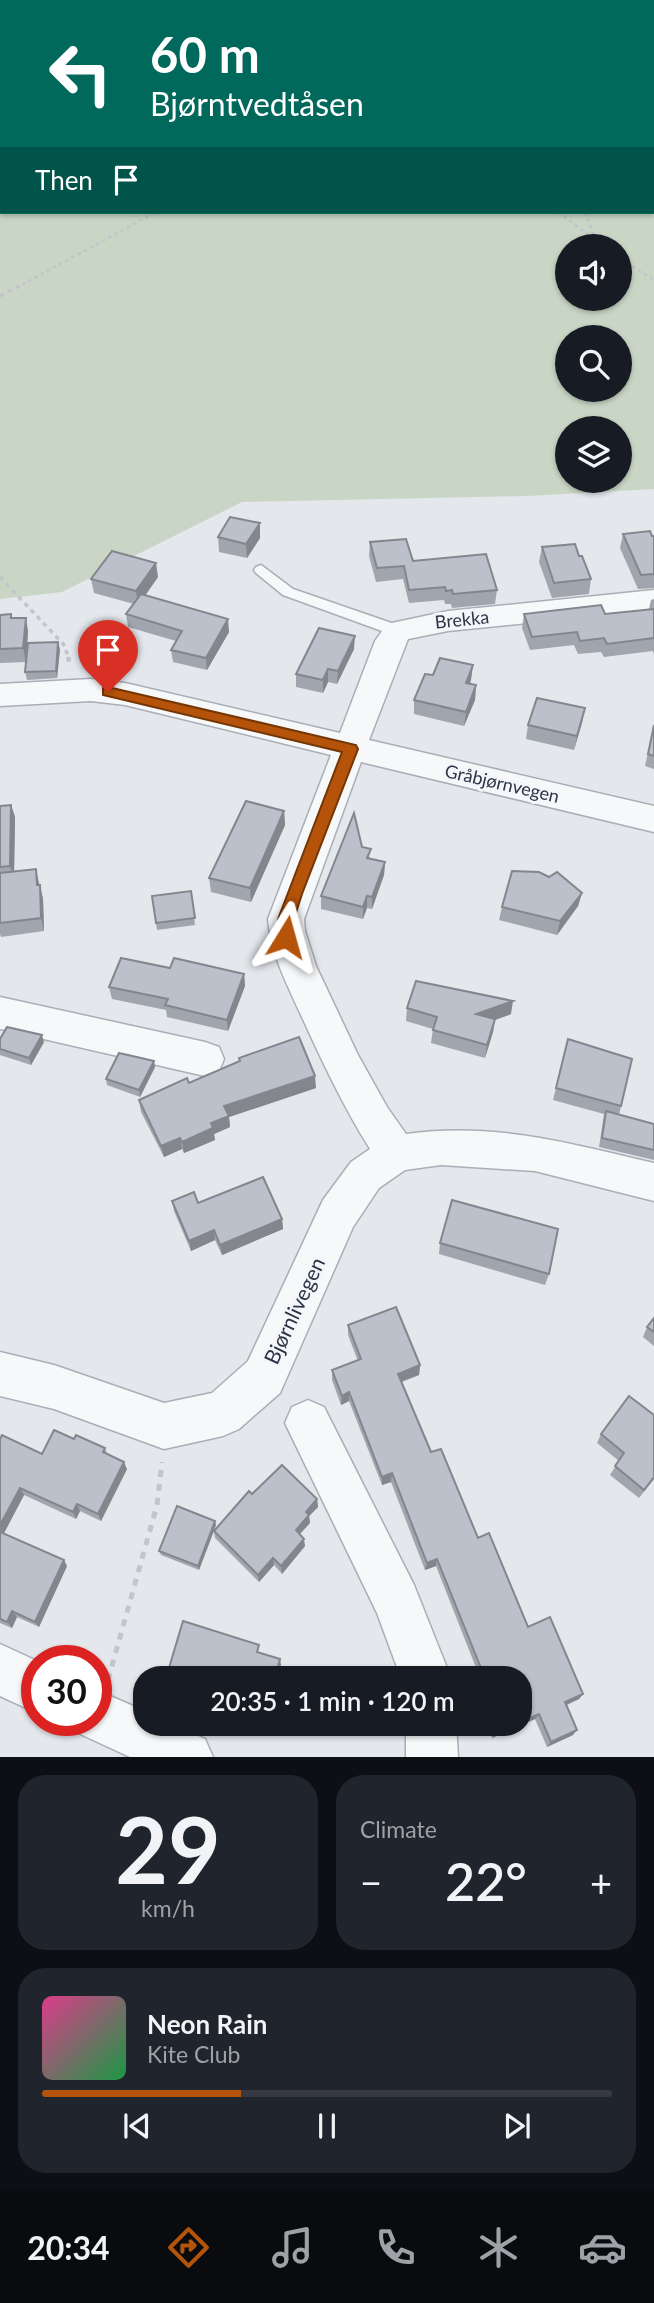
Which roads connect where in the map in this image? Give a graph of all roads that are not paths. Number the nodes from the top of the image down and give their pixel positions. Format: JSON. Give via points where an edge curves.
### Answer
{"nodes":[{"id":1,"x":261,"y":570,"type":"dead end"},
{"id":2,"x":654,"y":600,"type":"edge"},
{"id":3,"x":398,"y":631,"type":"junction"},
{"id":4,"x":0,"y":695,"type":"edge"},
{"id":5,"x":351,"y":749,"type":"junction"},
{"id":6,"x":654,"y":819,"type":"edge"},
{"id":7,"x":0,"y":1013,"type":"edge"},
{"id":8,"x":205,"y":1059,"type":"dead end"},
{"id":9,"x":397,"y":1153,"type":"junction"},
{"id":10,"x":654,"y":1182,"type":"edge"},
{"id":11,"x":0,"y":1374,"type":"edge"},
{"id":12,"x":307,"y":1423,"type":"dead end"},
{"id":13,"x":421,"y":1666,"type":"edge"},
{"id":14,"x":0,"y":1669,"type":"edge"},
{"id":15,"x":21,"y":1680,"type":"edge"},
{"id":16,"x":112,"y":1722,"type":"edge"},
{"id":17,"x":431,"y":1736,"type":"edge"},
{"id":18,"x":187,"y":1757,"type":"edge"},
{"id":19,"x":432,"y":1757,"type":"edge"}],
"edges":[{"from":1,"to":3,"type":"lane","via":[[288,592]]},
{"from":2,"to":3,"type":"street","name":"Brekka","via":[[448,621]]},
{"from":3,"to":5,"type":"street","via":[[390,641]]},
{"from":4,"to":5,"type":"street","name":"Gråbjørnvegen","via":[[91,690],[125,694]]},
{"from":5,"to":6,"type":"street","name":"Gråbjørnvegen"},
{"from":5,"to":9,"type":"street","via":[[294,894],[286,937],[358,1097]]},
{"from":7,"to":8,"type":"street"},
{"from":9,"to":10,"type":"street","name":"Bjørnlivegen","via":[[441,1147],[535,1153]]},
{"from":9,"to":11,"type":"street","name":"Bjørnlivegen","via":[[365,1175],[338,1214],[264,1377],[223,1413],[164,1426],[54,1387]]},
{"from":12,"to":13,"type":"street","via":[[397,1602]]},
{"from":14,"to":15,"type":"street"},
{"from":16,"to":18,"type":"street"},
{"from":17,"to":19,"type":"street"}]}
